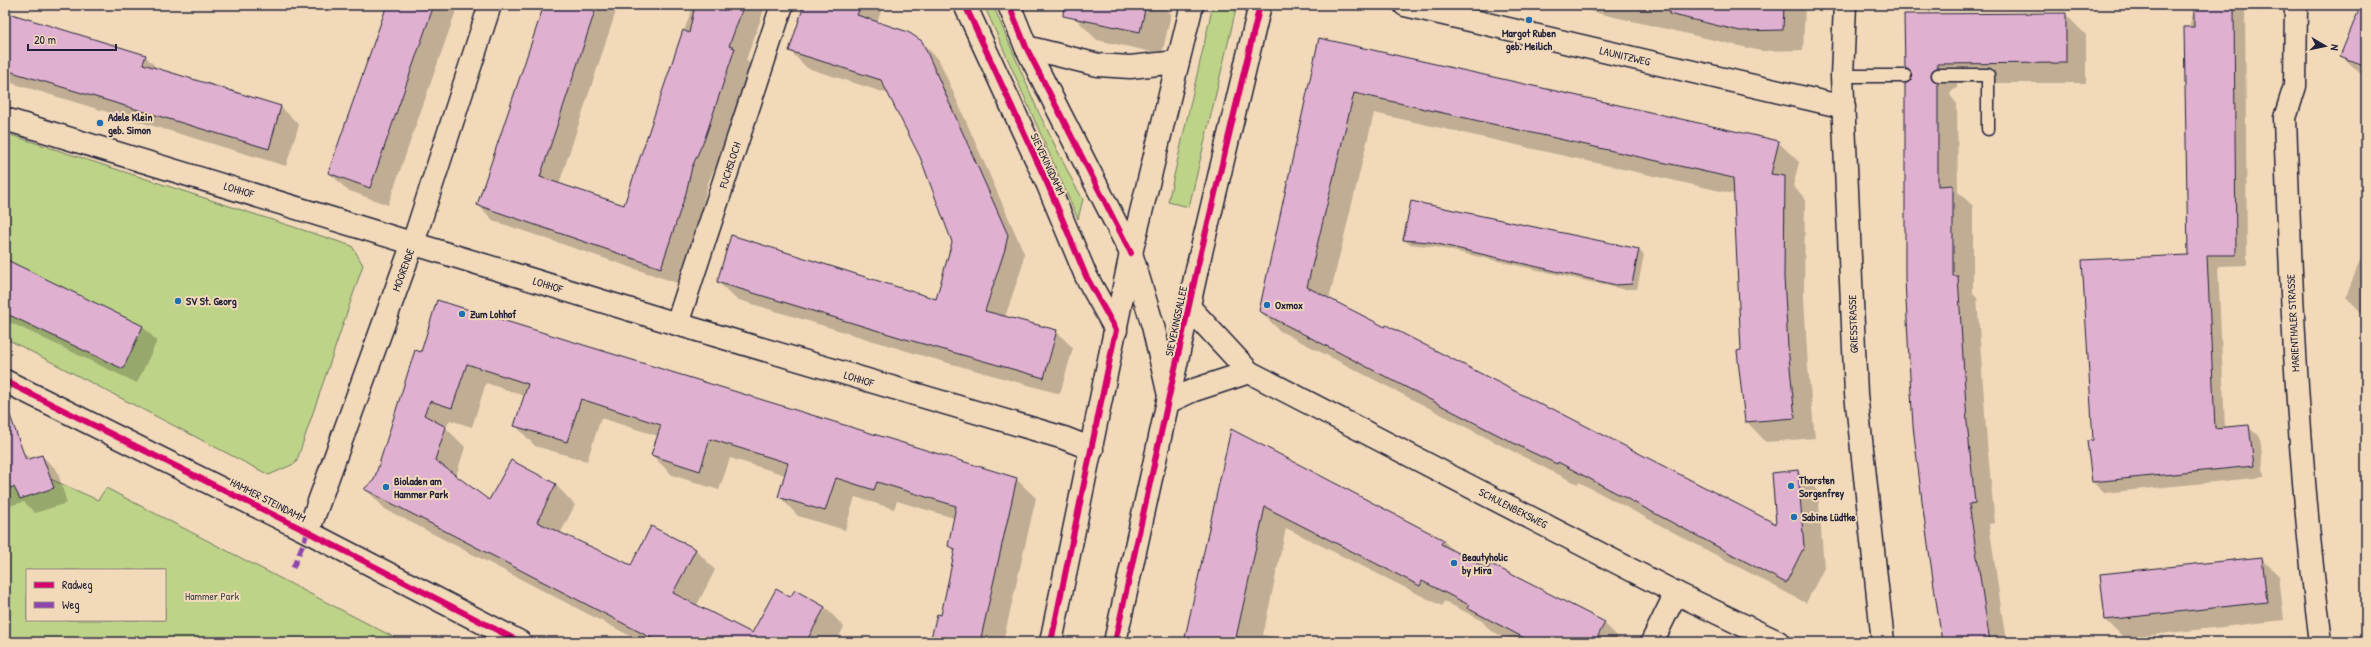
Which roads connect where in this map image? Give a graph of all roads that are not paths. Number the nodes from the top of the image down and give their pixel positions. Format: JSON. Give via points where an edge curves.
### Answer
{"nodes":[{"id":1,"x":490,"y":5,"type":"edge"},
{"id":2,"x":782,"y":5,"type":"edge"},
{"id":3,"x":965,"y":5,"type":"edge"},
{"id":4,"x":1009,"y":5,"type":"edge"},
{"id":5,"x":1192,"y":5,"type":"edge"},
{"id":6,"x":1260,"y":5,"type":"edge"},
{"id":7,"x":1406,"y":5,"type":"edge"},
{"id":8,"x":1845,"y":5,"type":"edge"},
{"id":9,"x":2296,"y":5,"type":"edge"},
{"id":10,"x":1026,"y":47,"type":"junction"},
{"id":11,"x":1178,"y":62,"type":"junction"},
{"id":12,"x":1938,"y":75,"type":"dead end"},
{"id":13,"x":1842,"y":76,"type":"junction"},
{"id":14,"x":1905,"y":76,"type":"dead end"},
{"id":15,"x":1844,"y":107,"type":"junction"},
{"id":16,"x":5,"y":119,"type":"edge"},
{"id":17,"x":1988,"y":129,"type":"dead end"},
{"id":18,"x":412,"y":242,"type":"junction"},
{"id":19,"x":1131,"y":253,"type":"junction"},
{"id":20,"x":1189,"y":307,"type":"junction"},
{"id":21,"x":677,"y":324,"type":"junction"},
{"id":22,"x":1116,"y":330,"type":"junction"},
{"id":23,"x":1249,"y":372,"type":"junction"},
{"id":24,"x":6,"y":382,"type":"edge"},
{"id":25,"x":1170,"y":401,"type":"junction"},
{"id":26,"x":1092,"y":449,"type":"junction"},
{"id":27,"x":308,"y":532,"type":"junction"},
{"id":28,"x":1676,"y":593,"type":"junction"},
{"id":29,"x":520,"y":642,"type":"edge"},
{"id":30,"x":1051,"y":642,"type":"edge"},
{"id":31,"x":1115,"y":642,"type":"edge"},
{"id":32,"x":1652,"y":642,"type":"edge"},
{"id":33,"x":1778,"y":642,"type":"edge"},
{"id":34,"x":1883,"y":642,"type":"edge"},
{"id":35,"x":2321,"y":642,"type":"edge"}],
"edges":[{"from":1,"to":18,"type":"street","name":"MOORENDE"},
{"from":2,"to":21,"type":"street","name":"FUCHSLOCH"},
{"from":3,"to":22,"type":"street","name":"SIEVEKINGDAMM","via":[[1048,185],[1086,276]]},
{"from":4,"to":10,"type":"street"},
{"from":5,"to":11,"type":"street"},
{"from":6,"to":20,"type":"street","name":"SIEVEKINGSALLEE"},
{"from":7,"to":15,"type":"street","name":"LAUNITZWEG"},
{"from":8,"to":13,"type":"street","name":"GRIESSTRASSE"},
{"from":9,"to":35,"type":"street","name":"MARIENTHALER STRASSE","via":[[2294,86],[2285,118],[2292,336],[2303,477]]},
{"from":10,"to":11,"type":"street","via":[[1098,66],[1130,67]]},
{"from":10,"to":19,"type":"street"},
{"from":11,"to":19,"type":"street"},
{"from":12,"to":17,"type":"lane","via":[[1988,75]]},
{"from":13,"to":14,"type":"lane"},
{"from":13,"to":15,"type":"street","name":"GRIESSTRASSE"},
{"from":15,"to":34,"type":"street","name":"GRIESSTRASSE","via":[[1856,394]]},
{"from":16,"to":18,"type":"street","name":"LOHHOF"},
{"from":18,"to":21,"type":"street","name":"LOHHOF"},
{"from":18,"to":27,"type":"street","name":"MOORENDE"},
{"from":19,"to":22,"type":"street"},
{"from":19,"to":25,"type":"street","via":[[1153,326]]},
{"from":20,"to":23,"type":"street","name":"SCHULENBEKSWEG"},
{"from":20,"to":25,"type":"street","name":"SIEVEKINGSALLEE"},
{"from":21,"to":26,"type":"street","name":"LOHHOF","via":[[1064,438]]},
{"from":22,"to":26,"type":"street"},
{"from":23,"to":25,"type":"street","via":[[1194,390]]},
{"from":23,"to":28,"type":"street","name":"SCHULENBEKSWEG"},
{"from":24,"to":27,"type":"street","name":"HAMMER STEINDAMM"},
{"from":25,"to":31,"type":"street","name":"SIEVEKINGSALLEE"},
{"from":26,"to":30,"type":"street"},
{"from":27,"to":29,"type":"street","name":"HAMMER STEINDAMM"},
{"from":28,"to":32,"type":"street"},
{"from":28,"to":33,"type":"street","name":"SCHULENBEKSWEG"}]}
